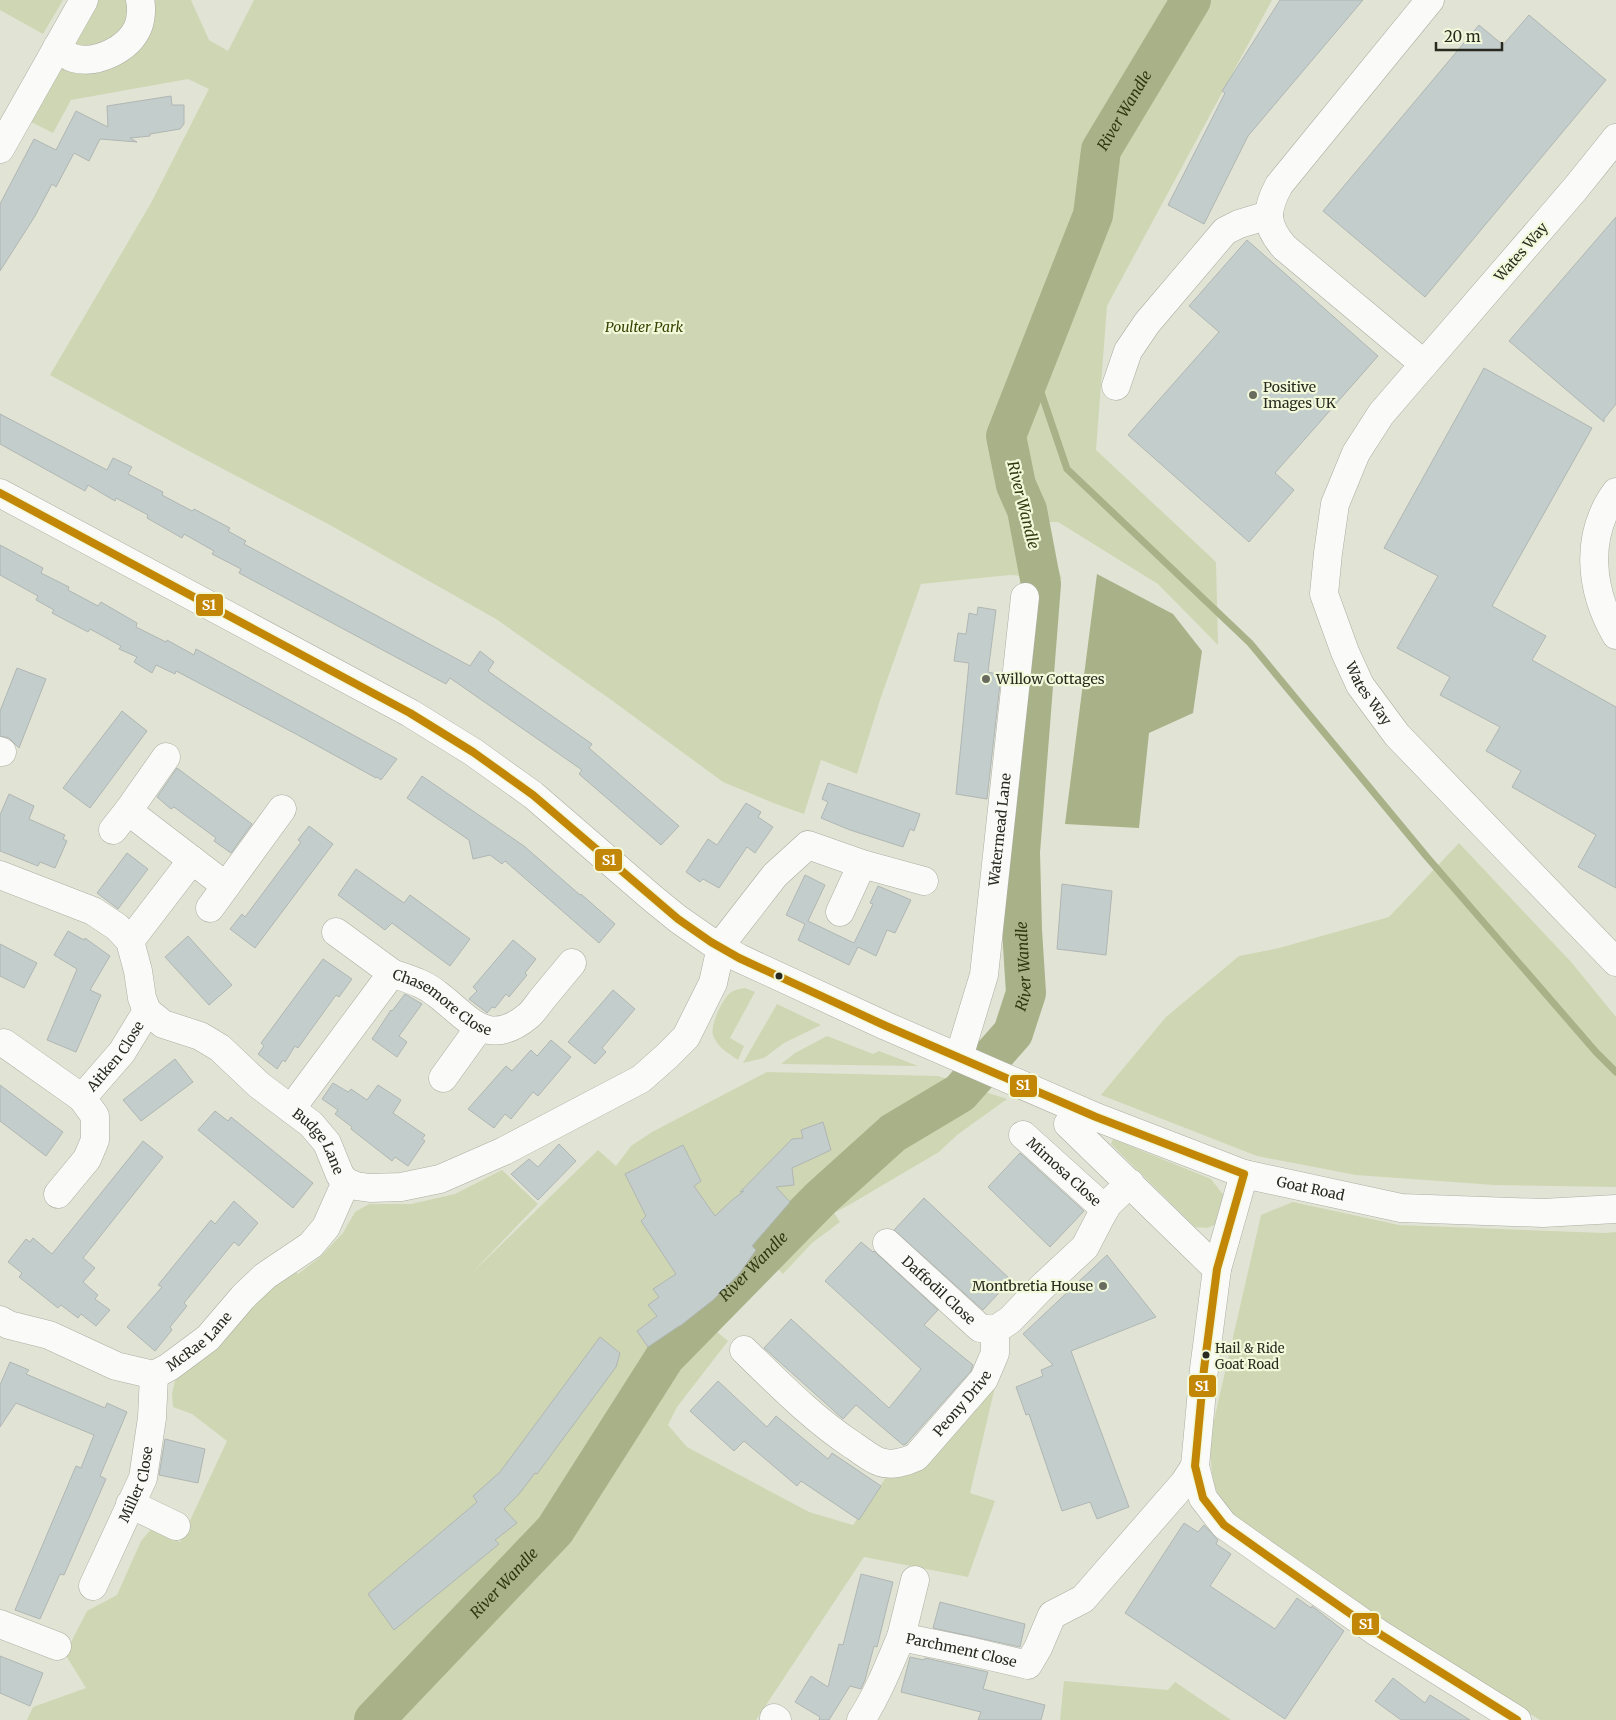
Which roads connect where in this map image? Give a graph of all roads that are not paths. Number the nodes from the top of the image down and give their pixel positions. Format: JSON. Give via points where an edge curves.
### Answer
{"nodes":[{"id":1,"x":84,"y":0,"type":"edge"},
{"id":2,"x":140,"y":0,"type":"edge"},
{"id":3,"x":1430,"y":0,"type":"edge"},
{"id":4,"x":57,"y":47,"type":"junction"},
{"id":5,"x":1616,"y":138,"type":"edge"},
{"id":6,"x":0,"y":149,"type":"edge"},
{"id":7,"x":1269,"y":215,"type":"junction"},
{"id":8,"x":1424,"y":364,"type":"junction"},
{"id":9,"x":1116,"y":386,"type":"dead end"},
{"id":10,"x":1616,"y":492,"type":"edge"},
{"id":11,"x":0,"y":493,"type":"edge"},
{"id":12,"x":1025,"y":598,"type":"dead end"},
{"id":13,"x":1616,"y":635,"type":"edge"},
{"id":14,"x":166,"y":757,"type":"dead end"},
{"id":15,"x":282,"y":809,"type":"dead end"},
{"id":16,"x":192,"y":860,"type":"junction"},
{"id":17,"x":862,"y":864,"type":"junction"},
{"id":18,"x":0,"y":875,"type":"edge"},
{"id":19,"x":924,"y":881,"type":"dead end"},
{"id":20,"x":226,"y":886,"type":"junction"},
{"id":21,"x":210,"y":908,"type":"dead end"},
{"id":22,"x":840,"y":912,"type":"dead end"},
{"id":23,"x":336,"y":932,"type":"dead end"},
{"id":24,"x":130,"y":941,"type":"junction"},
{"id":25,"x":721,"y":947,"type":"junction"},
{"id":26,"x":1616,"y":962,"type":"edge"},
{"id":27,"x":572,"y":963,"type":"dead end"},
{"id":28,"x":392,"y":974,"type":"junction"},
{"id":29,"x":147,"y":1011,"type":"junction"},
{"id":30,"x":479,"y":1028,"type":"junction"},
{"id":31,"x":4,"y":1042,"type":"dead end"},
{"id":32,"x":959,"y":1057,"type":"junction"},
{"id":33,"x":443,"y":1078,"type":"dead end"},
{"id":34,"x":82,"y":1098,"type":"junction"},
{"id":35,"x":291,"y":1109,"type":"junction"},
{"id":36,"x":1068,"y":1124,"type":"dead end"},
{"id":37,"x":1024,"y":1134,"type":"dead end"},
{"id":38,"x":1244,"y":1174,"type":"junction"},
{"id":39,"x":346,"y":1182,"type":"junction"},
{"id":40,"x":1130,"y":1184,"type":"junction"},
{"id":41,"x":58,"y":1194,"type":"dead end"},
{"id":42,"x":1105,"y":1209,"type":"junction"},
{"id":43,"x":1616,"y":1209,"type":"edge"},
{"id":44,"x":887,"y":1243,"type":"dead end"},
{"id":45,"x":1218,"y":1269,"type":"junction"},
{"id":46,"x":0,"y":1320,"type":"edge"},
{"id":47,"x":995,"y":1330,"type":"junction"},
{"id":48,"x":744,"y":1350,"type":"dead end"},
{"id":49,"x":154,"y":1375,"type":"junction"},
{"id":50,"x":1195,"y":1466,"type":"junction"},
{"id":51,"x":130,"y":1504,"type":"junction"},
{"id":52,"x":176,"y":1526,"type":"dead end"},
{"id":53,"x":915,"y":1580,"type":"dead end"},
{"id":54,"x":93,"y":1586,"type":"dead end"},
{"id":55,"x":0,"y":1624,"type":"edge"},
{"id":56,"x":901,"y":1637,"type":"junction"},
{"id":57,"x":57,"y":1646,"type":"dead end"},
{"id":58,"x":861,"y":1720,"type":"edge"},
{"id":59,"x":1517,"y":1720,"type":"edge"}],
"edges":[{"from":1,"to":4,"type":"street"},
{"from":2,"to":4,"type":"street","via":[[139,27],[112,53],[91,60],[72,58]]},
{"from":3,"to":7,"type":"street","via":[[1279,185]]},
{"from":4,"to":6,"type":"street"},
{"from":5,"to":8,"type":"street","name":"Wates Way"},
{"from":7,"to":8,"type":"street","via":[[1274,235],[1284,247]]},
{"from":7,"to":9,"type":"street","via":[[1225,230],[1147,323],[1128,351]]},
{"from":8,"to":26,"type":"street","name":"Wates Way","via":[[1381,414],[1356,453],[1335,504],[1324,594],[1360,685],[1397,735]]},
{"from":10,"to":13,"type":"street","via":[[1598,528],[1594,560],[1600,600]]},
{"from":11,"to":25,"type":"street","name":"Goat Road","via":[[410,713],[472,752],[533,794],[678,919]]},
{"from":12,"to":32,"type":"street","name":"Watermead Lane","via":[[984,975]]},
{"from":14,"to":16,"type":"street","via":[[120,821]]},
{"from":15,"to":20,"type":"street"},
{"from":16,"to":20,"type":"street"},
{"from":16,"to":24,"type":"street"},
{"from":17,"to":19,"type":"street"},
{"from":17,"to":22,"type":"street"},
{"from":17,"to":25,"type":"street","via":[[808,845],[775,875]]},
{"from":18,"to":24,"type":"street","via":[[93,911],[117,927]]},
{"from":20,"to":21,"type":"street"},
{"from":23,"to":28,"type":"street"},
{"from":24,"to":29,"type":"street"},
{"from":25,"to":32,"type":"street","name":"Goat Road","via":[[816,994]]},
{"from":25,"to":39,"type":"street","name":"Budge Lane","via":[[712,983],[686,1037],[641,1079],[504,1151],[440,1179],[401,1187],[370,1188]]},
{"from":27,"to":30,"type":"street","name":"Chasemore Close","via":[[521,1021],[495,1031]]},
{"from":28,"to":30,"type":"street","name":"Chasemore Close","via":[[420,983]]},
{"from":28,"to":35,"type":"street","name":"Chasemore Close"},
{"from":29,"to":34,"type":"street","name":"Aitken Close","via":[[122,1052]]},
{"from":29,"to":35,"type":"street","name":"Budge Lane","via":[[163,1024],[200,1036],[220,1048],[259,1085]]},
{"from":30,"to":33,"type":"street"},
{"from":31,"to":34,"type":"street","name":"Aitken Close"},
{"from":32,"to":38,"type":"street","name":"Goat Road","via":[[1096,1117]]},
{"from":34,"to":41,"type":"street","name":"Aitken Close","via":[[95,1116],[95,1140],[86,1159]]},
{"from":35,"to":39,"type":"street","name":"Budge Lane","via":[[311,1124],[327,1143]]},
{"from":36,"to":40,"type":"street"},
{"from":37,"to":42,"type":"street","name":"Mimosa Close"},
{"from":38,"to":43,"type":"street","name":"Goat Road","via":[[1401,1208],[1544,1213]]},
{"from":38,"to":45,"type":"street"},
{"from":39,"to":49,"type":"street","name":"McRae Lane","via":[[326,1227],[311,1245],[265,1276],[208,1338]]},
{"from":40,"to":42,"type":"street"},
{"from":40,"to":45,"type":"street"},
{"from":42,"to":47,"type":"street","via":[[1086,1248],[1010,1320]]},
{"from":44,"to":47,"type":"street","name":"Daffodil Close","via":[[980,1328]]},
{"from":45,"to":50,"type":"street"},
{"from":46,"to":49,"type":"street","name":"McRae Lane","via":[[48,1335],[116,1366]]},
{"from":47,"to":48,"type":"street","name":"Peony Drive","via":[[995,1353],[984,1379],[916,1457],[894,1464],[880,1462],[816,1419]]},
{"from":49,"to":51,"type":"street","name":"Miller Close","via":[[152,1418],[143,1478]]},
{"from":50,"to":56,"type":"street","name":"Parchment Close","via":[[1184,1483],[1083,1598],[1052,1616],[1028,1665]]},
{"from":50,"to":59,"type":"street","via":[[1203,1498],[1224,1525],[1378,1633]]},
{"from":51,"to":52,"type":"street"},
{"from":51,"to":54,"type":"street","name":"Miller Close"},
{"from":53,"to":56,"type":"street"},
{"from":55,"to":57,"type":"street"},
{"from":56,"to":58,"type":"street","name":"Parchment Close"}]}
